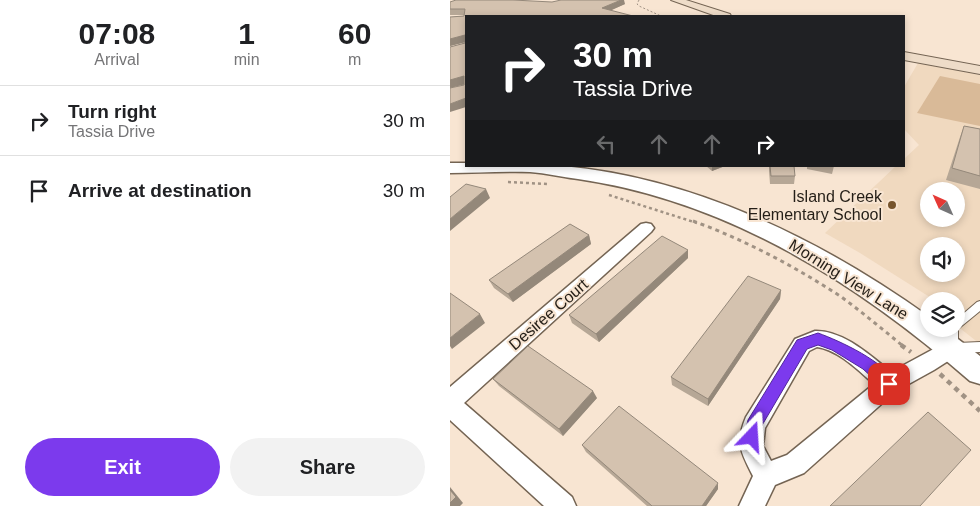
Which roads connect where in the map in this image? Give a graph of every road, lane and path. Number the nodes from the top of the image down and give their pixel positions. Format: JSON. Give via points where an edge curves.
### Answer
{"nodes":[{"id":1,"x":640,"y":0,"type":"edge"},
{"id":2,"x":672,"y":2,"type":"edge"},
{"id":3,"x":658,"y":15,"type":"edge"},
{"id":4,"x":703,"y":15,"type":"edge"},
{"id":5,"x":722,"y":15,"type":"edge"},
{"id":6,"x":905,"y":50,"type":"edge"},
{"id":7,"x":905,"y":56,"type":"edge"},
{"id":8,"x":980,"y":64,"type":"edge"},
{"id":9,"x":980,"y":70,"type":"edge"},
{"id":10,"x":450,"y":158,"type":"edge"},
{"id":11,"x":465,"y":159,"type":"edge"},
{"id":12,"x":528,"y":167,"type":"edge"},
{"id":13,"x":450,"y":168,"type":"edge"},
{"id":14,"x":503,"y":182,"type":"dead end"},
{"id":15,"x":554,"y":185,"type":"dead end"},
{"id":16,"x":603,"y":194,"type":"dead end"},
{"id":17,"x":646,"y":228,"type":"dead end"},
{"id":18,"x":980,"y":305,"type":"edge"},
{"id":19,"x":965,"y":318,"type":"edge"},
{"id":20,"x":953,"y":338,"type":"edge"},
{"id":21,"x":980,"y":347,"type":"edge"},
{"id":22,"x":927,"y":364,"type":"junction"},
{"id":23,"x":980,"y":372,"type":"edge"},
{"id":24,"x":889,"y":384,"type":"junction"},
{"id":25,"x":450,"y":401,"type":"edge"},
{"id":26,"x":450,"y":405,"type":"edge"},
{"id":27,"x":980,"y":411,"type":"edge"},
{"id":28,"x":766,"y":476,"type":"junction"},
{"id":29,"x":563,"y":506,"type":"edge"},
{"id":30,"x":752,"y":506,"type":"edge"}],
"edges":[{"from":1,"to":3,"type":"path","via":[[639,6]]},
{"from":2,"to":4,"type":"main road"},
{"from":2,"to":5,"type":"main road"},
{"from":6,"to":8,"type":"main road"},
{"from":7,"to":9,"type":"main road"},
{"from":10,"to":11,"type":"street"},
{"from":12,"to":13,"type":"street","name":"Morning View Lane"},
{"from":12,"to":20,"type":"street","name":"Morning View Lane","via":[[642,185],[720,210],[828,262]]},
{"from":14,"to":15,"type":"path"},
{"from":16,"to":22,"type":"path","via":[[709,226],[780,260],[839,295]]},
{"from":17,"to":25,"type":"street","name":"Desiree Court"},
{"from":18,"to":19,"type":"lane"},
{"from":20,"to":21,"type":"lane"},
{"from":20,"to":22,"type":"street"},
{"from":20,"to":23,"type":"street","name":"Morning View Lane"},
{"from":22,"to":24,"type":"street"},
{"from":22,"to":27,"type":"path"},
{"from":24,"to":28,"type":"street","via":[[795,464]]},
{"from":24,"to":28,"type":"street","via":[[868,365],[837,346],[818,339],[802,344],[754,425],[751,448]]},
{"from":26,"to":29,"type":"street"},
{"from":28,"to":30,"type":"street"}]}
